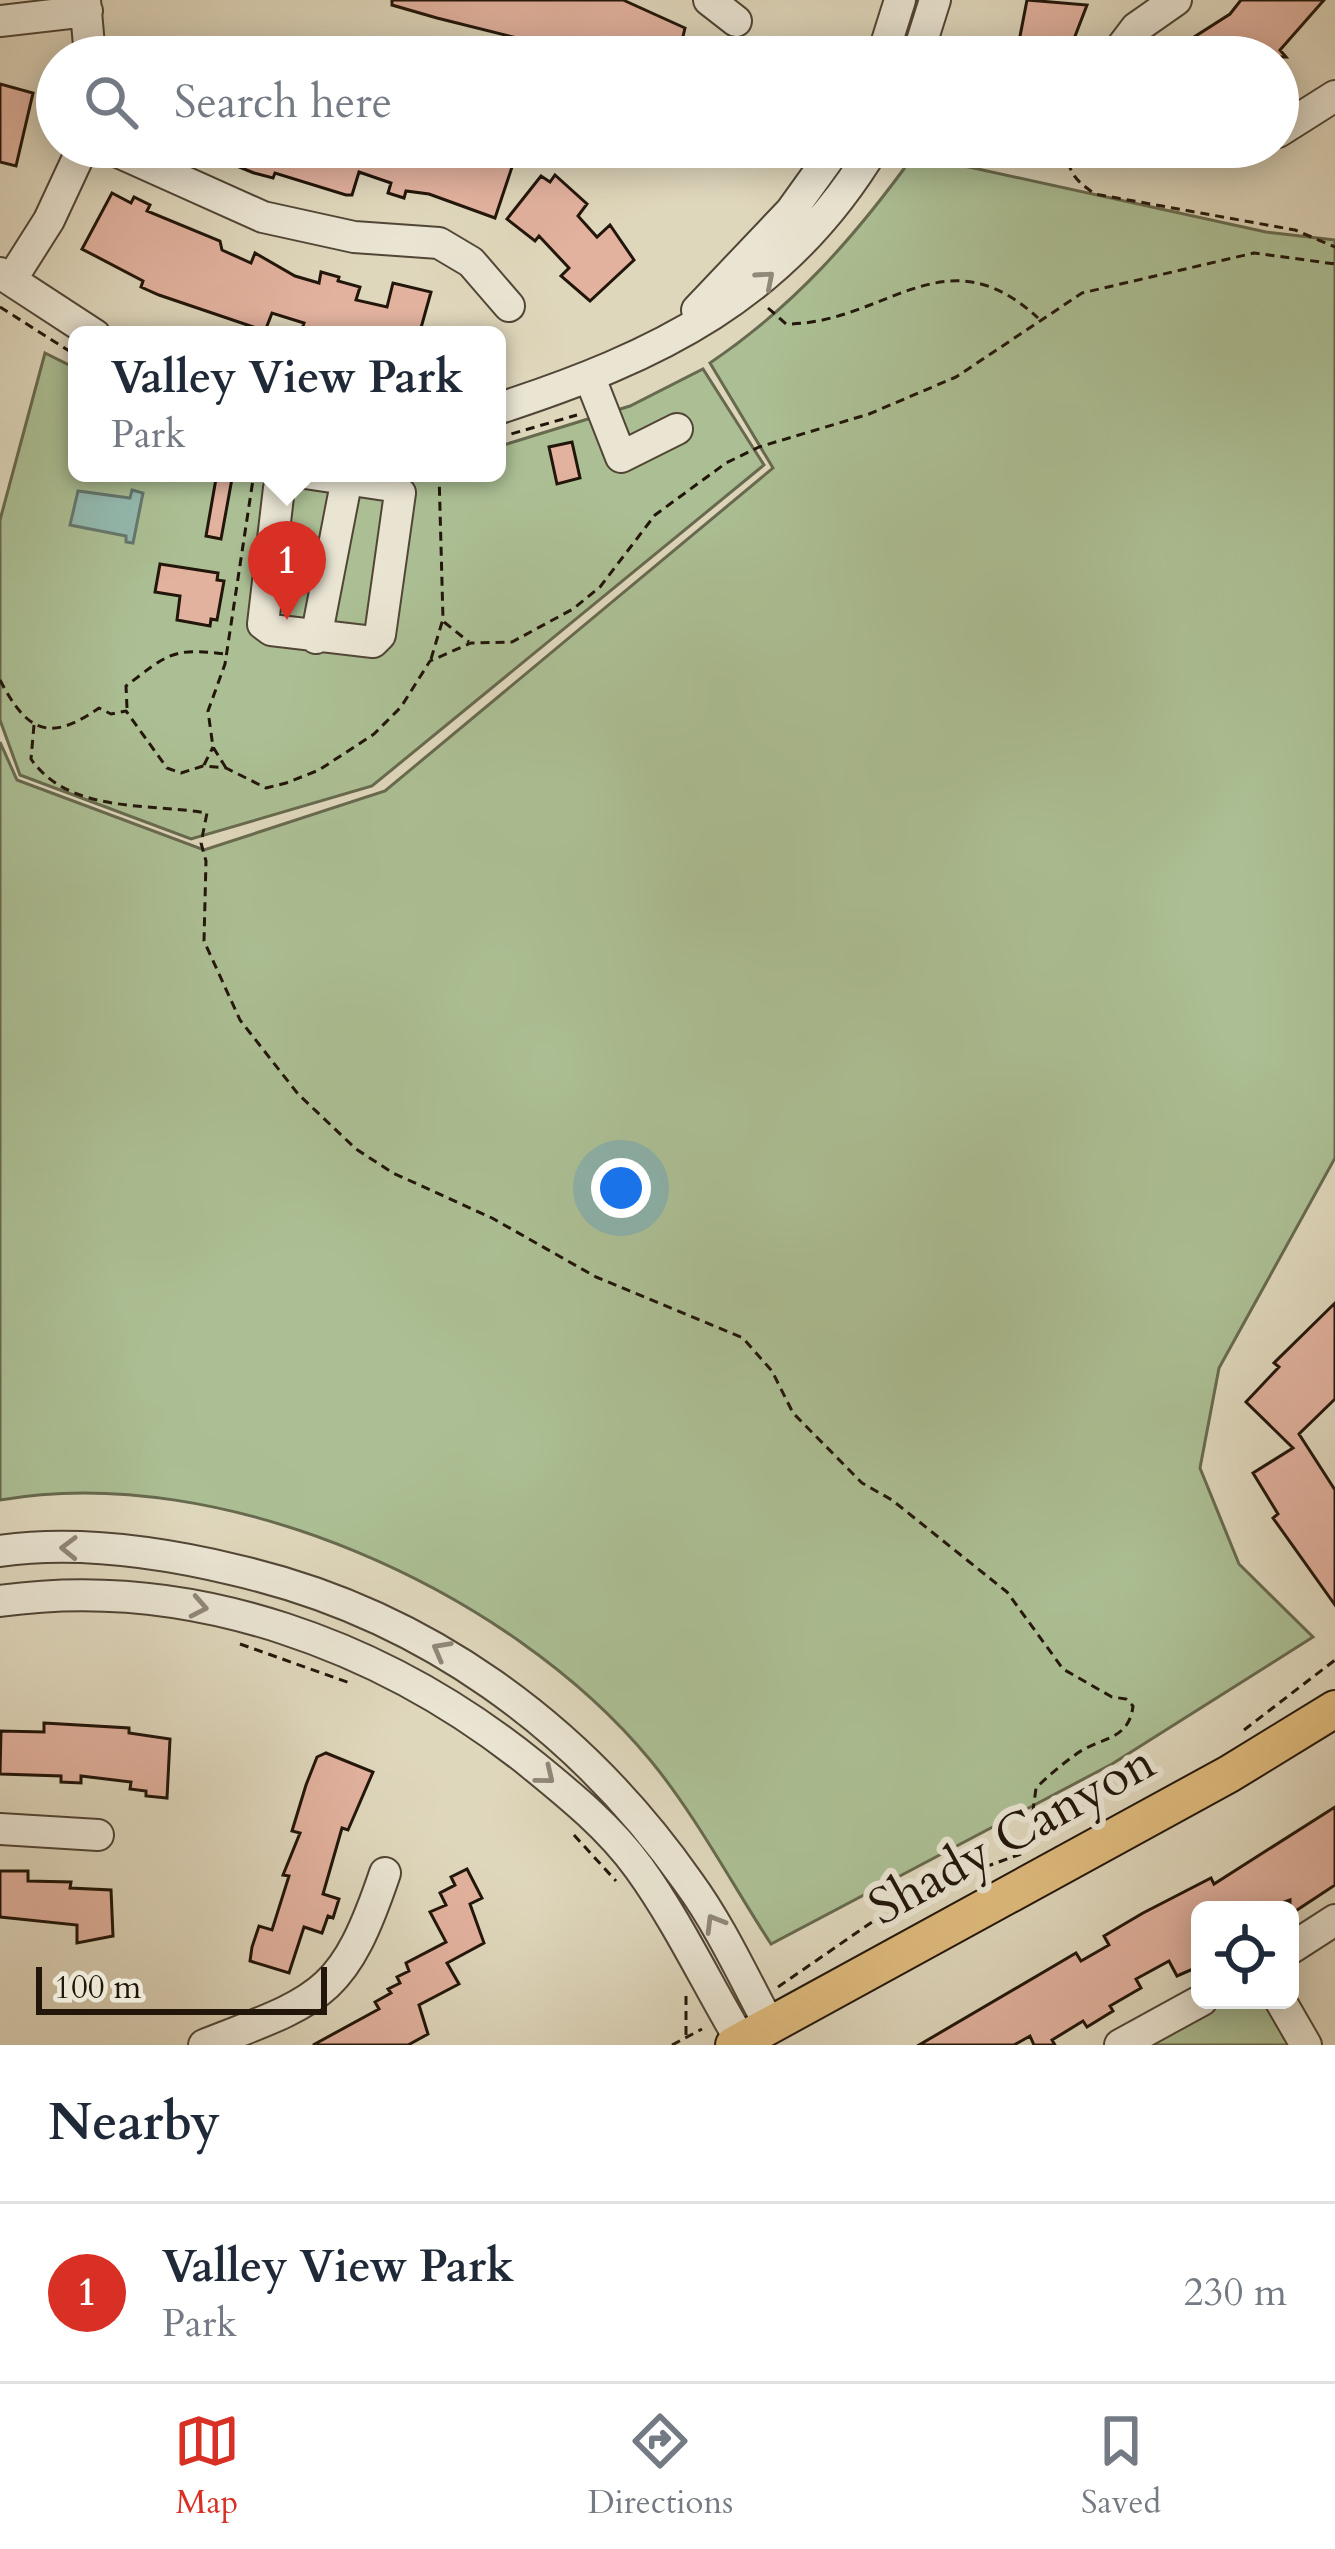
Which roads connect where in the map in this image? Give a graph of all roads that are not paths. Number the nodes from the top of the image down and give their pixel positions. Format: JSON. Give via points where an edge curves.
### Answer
{"nodes":[{"id":1,"x":710,"y":0,"type":"edge"},
{"id":2,"x":900,"y":0,"type":"edge"},
{"id":3,"x":935,"y":0,"type":"edge"},
{"id":4,"x":1176,"y":0,"type":"edge"},
{"id":5,"x":86,"y":5,"type":"edge"},
{"id":6,"x":0,"y":21,"type":"edge"},
{"id":7,"x":736,"y":21,"type":"dead end"},
{"id":8,"x":88,"y":36,"type":"edge"},
{"id":9,"x":889,"y":36,"type":"edge"},
{"id":10,"x":924,"y":36,"type":"edge"},
{"id":11,"x":1130,"y":36,"type":"edge"},
{"id":12,"x":1335,"y":96,"type":"edge"},
{"id":13,"x":1299,"y":118,"type":"edge"},
{"id":14,"x":73,"y":168,"type":"edge"},
{"id":15,"x":154,"y":168,"type":"edge"},
{"id":16,"x":822,"y":168,"type":"edge"},
{"id":17,"x":859,"y":168,"type":"edge"},
{"id":18,"x":4,"y":287,"type":"edge"},
{"id":19,"x":509,"y":307,"type":"dead end"},
{"id":20,"x":77,"y":326,"type":"edge"},
{"id":21,"x":666,"y":339,"type":"junction"},
{"id":22,"x":596,"y":392,"type":"junction"},
{"id":23,"x":506,"y":407,"type":"edge"},
{"id":24,"x":677,"y":428,"type":"dead end"},
{"id":25,"x":284,"y":482,"type":"edge"},
{"id":26,"x":347,"y":482,"type":"edge"},
{"id":27,"x":374,"y":482,"type":"edge"},
{"id":28,"x":316,"y":638,"type":"junction"},
{"id":29,"x":8,"y":1544,"type":"edge"},
{"id":30,"x":12,"y":1599,"type":"edge"},
{"id":31,"x":1335,"y":1709,"type":"edge"},
{"id":32,"x":0,"y":1829,"type":"edge"},
{"id":33,"x":98,"y":1835,"type":"dead end"},
{"id":34,"x":386,"y":1873,"type":"dead end"},
{"id":35,"x":1335,"y":1920,"type":"edge"},
{"id":36,"x":1299,"y":1943,"type":"edge"},
{"id":37,"x":1191,"y":2006,"type":"edge"},
{"id":38,"x":1285,"y":2009,"type":"edge"},
{"id":39,"x":745,"y":2026,"type":"edge"},
{"id":40,"x":204,"y":2045,"type":"edge"},
{"id":41,"x":1120,"y":2045,"type":"edge"},
{"id":42,"x":1306,"y":2045,"type":"edge"}],
"edges":[{"from":1,"to":7,"type":"street"},
{"from":2,"to":9,"type":"street"},
{"from":3,"to":10,"type":"street"},
{"from":4,"to":11,"type":"street"},
{"from":5,"to":6,"type":"street"},
{"from":5,"to":8,"type":"street"},
{"from":12,"to":13,"type":"street"},
{"from":14,"to":18,"type":"street"},
{"from":15,"to":19,"type":"street","via":[[263,217],[353,237],[439,243],[471,262]]},
{"from":16,"to":21,"type":"street","via":[[791,211]]},
{"from":21,"to":17,"type":"street","one_way":true,"via":[[751,292],[822,222]]},
{"from":18,"to":20,"type":"street"},
{"from":21,"to":22,"type":"street"},
{"from":22,"to":23,"type":"street"},
{"from":22,"to":24,"type":"street","via":[[621,457]]},
{"from":25,"to":28,"type":"street","via":[[261,613],[271,630]]},
{"from":26,"to":28,"type":"street"},
{"from":27,"to":28,"type":"street","via":[[400,493],[380,634],[363,645]]},
{"from":29,"to":30,"type":"street"},
{"from":39,"to":29,"type":"street","one_way":true,"via":[[702,1903],[648,1828],[562,1736],[455,1657],[357,1609],[262,1576],[148,1554]]},
{"from":30,"to":39,"type":"street","one_way":true,"via":[[109,1593],[206,1607],[316,1639],[407,1678],[479,1722],[591,1813],[638,1866]]},
{"from":31,"to":39,"type":"main road","name":"Shady Canyon","via":[[1228,1774]]},
{"from":32,"to":33,"type":"street"},
{"from":34,"to":40,"type":"street","via":[[338,1978],[302,2006]]},
{"from":35,"to":36,"type":"street"},
{"from":37,"to":41,"type":"street"},
{"from":38,"to":42,"type":"street"}]}
